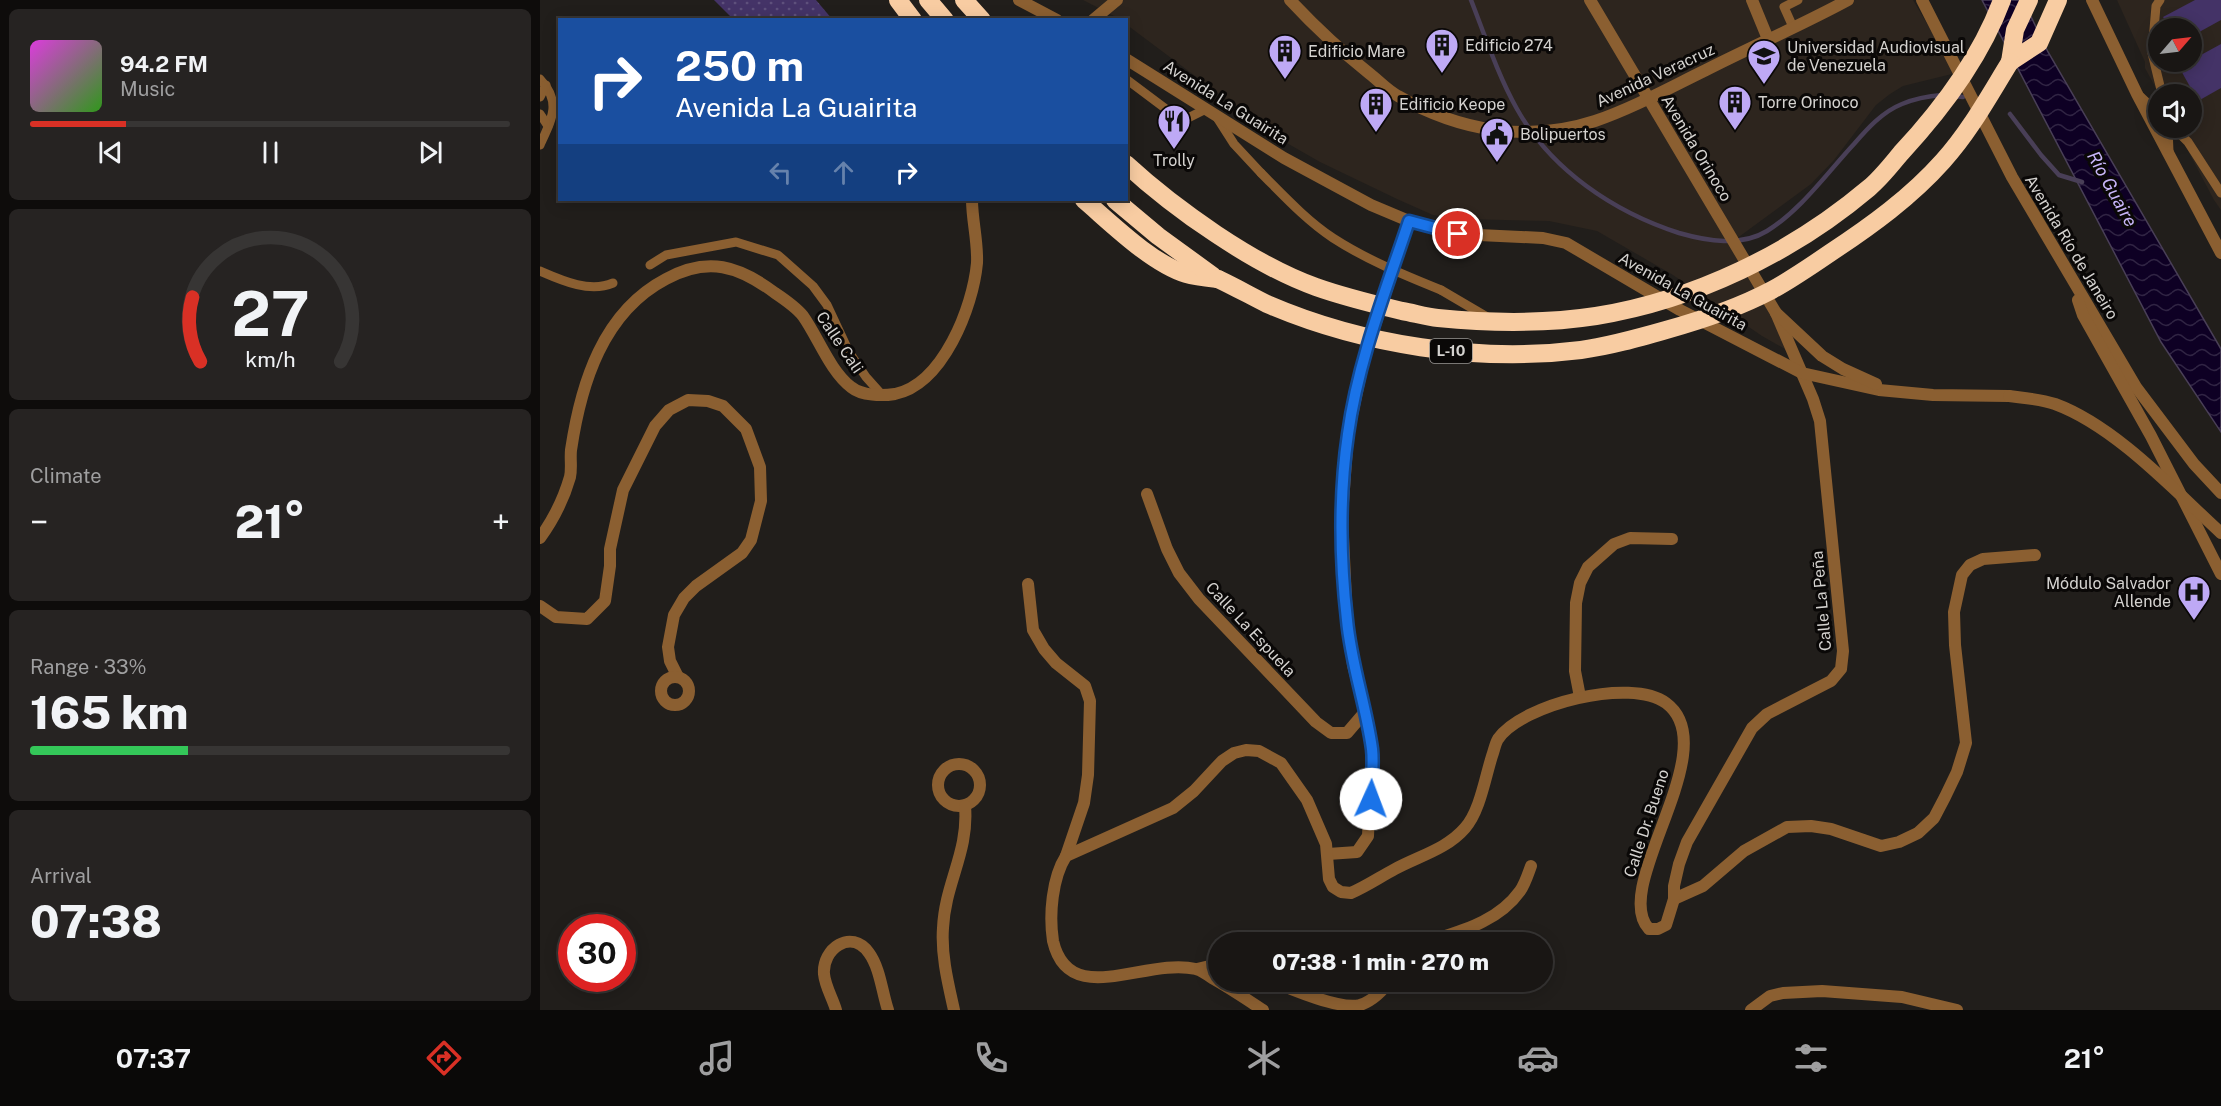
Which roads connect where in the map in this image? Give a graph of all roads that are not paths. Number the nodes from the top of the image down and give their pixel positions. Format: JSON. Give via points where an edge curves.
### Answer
{"nodes":[{"id":1,"x":898,"y":0,"type":"edge"},
{"id":2,"x":928,"y":0,"type":"edge"},
{"id":3,"x":964,"y":0,"type":"edge"},
{"id":4,"x":1019,"y":0,"type":"edge"},
{"id":5,"x":1117,"y":0,"type":"edge"},
{"id":6,"x":1290,"y":0,"type":"edge"},
{"id":7,"x":1590,"y":0,"type":"edge"},
{"id":8,"x":1752,"y":0,"type":"edge"},
{"id":9,"x":1848,"y":0,"type":"edge"},
{"id":10,"x":1922,"y":0,"type":"edge"},
{"id":11,"x":2002,"y":0,"type":"edge"},
{"id":12,"x":2029,"y":0,"type":"edge"},
{"id":13,"x":2058,"y":0,"type":"edge"},
{"id":14,"x":2091,"y":0,"type":"edge"},
{"id":15,"x":2160,"y":0,"type":"edge"},
{"id":16,"x":1792,"y":1,"type":"edge"},
{"id":17,"x":911,"y":17,"type":"edge"},
{"id":18,"x":943,"y":18,"type":"edge"},
{"id":19,"x":980,"y":18,"type":"edge"},
{"id":20,"x":1053,"y":18,"type":"edge"},
{"id":21,"x":1095,"y":18,"type":"edge"},
{"id":22,"x":1793,"y":27,"type":"junction"},
{"id":23,"x":1768,"y":39,"type":"junction"},
{"id":24,"x":1128,"y":60,"type":"edge"},
{"id":25,"x":2010,"y":62,"type":"junction"},
{"id":26,"x":1128,"y":80,"type":"edge"},
{"id":27,"x":543,"y":82,"type":"edge"},
{"id":28,"x":2160,"y":84,"type":"edge"},
{"id":29,"x":2137,"y":94,"type":"junction"},
{"id":30,"x":540,"y":97,"type":"edge"},
{"id":31,"x":1649,"y":99,"type":"junction"},
{"id":32,"x":2148,"y":104,"type":"edge"},
{"id":33,"x":1211,"y":112,"type":"junction"},
{"id":34,"x":540,"y":114,"type":"edge"},
{"id":35,"x":548,"y":126,"type":"junction"},
{"id":36,"x":2168,"y":138,"type":"edge"},
{"id":37,"x":2184,"y":138,"type":"edge"},
{"id":38,"x":540,"y":145,"type":"edge"},
{"id":39,"x":2169,"y":156,"type":"junction"},
{"id":40,"x":1128,"y":166,"type":"edge"},
{"id":41,"x":2221,"y":194,"type":"edge"},
{"id":42,"x":972,"y":201,"type":"edge"},
{"id":43,"x":1085,"y":201,"type":"edge"},
{"id":44,"x":1117,"y":201,"type":"edge"},
{"id":45,"x":1409,"y":221,"type":"junction"},
{"id":46,"x":2221,"y":253,"type":"edge"},
{"id":47,"x":650,"y":265,"type":"dead end"},
{"id":48,"x":540,"y":271,"type":"edge"},
{"id":49,"x":2068,"y":274,"type":"junction"},
{"id":50,"x":1218,"y":279,"type":"junction"},
{"id":51,"x":613,"y":283,"type":"dead end"},
{"id":52,"x":1776,"y":313,"type":"junction"},
{"id":53,"x":1494,"y":321,"type":"junction"},
{"id":54,"x":1802,"y":373,"type":"junction"},
{"id":55,"x":1894,"y":391,"type":"junction"},
{"id":56,"x":883,"y":396,"type":"junction"},
{"id":57,"x":2221,"y":493,"type":"edge"},
{"id":58,"x":1148,"y":494,"type":"dead end"},
{"id":59,"x":2221,"y":533,"type":"edge"},
{"id":60,"x":540,"y":538,"type":"edge"},
{"id":61,"x":1672,"y":539,"type":"dead end"},
{"id":62,"x":2035,"y":555,"type":"dead end"},
{"id":63,"x":2221,"y":574,"type":"edge"},
{"id":64,"x":1028,"y":584,"type":"dead end"},
{"id":65,"x":540,"y":606,"type":"edge"},
{"id":66,"x":678,"y":677,"type":"dead end"},
{"id":67,"x":1580,"y":697,"type":"junction"},
{"id":68,"x":1365,"y":712,"type":"junction"},
{"id":69,"x":965,"y":806,"type":"dead end"},
{"id":70,"x":1328,"y":854,"type":"junction"},
{"id":71,"x":1066,"y":856,"type":"junction"},
{"id":72,"x":1531,"y":866,"type":"dead end"},
{"id":73,"x":1674,"y":899,"type":"junction"},
{"id":74,"x":1458,"y":932,"type":"edge"},
{"id":75,"x":1208,"y":966,"type":"edge"},
{"id":76,"x":1197,"y":969,"type":"junction"},
{"id":77,"x":1066,"y":983,"type":"dead end"},
{"id":78,"x":1137,"y":984,"type":"dead end"},
{"id":79,"x":1300,"y":992,"type":"edge"},
{"id":80,"x":1379,"y":992,"type":"edge"},
{"id":81,"x":836,"y":1010,"type":"edge"},
{"id":82,"x":888,"y":1010,"type":"edge"},
{"id":83,"x":954,"y":1010,"type":"edge"},
{"id":84,"x":1263,"y":1010,"type":"edge"},
{"id":85,"x":1751,"y":1010,"type":"edge"},
{"id":86,"x":1958,"y":1010,"type":"edge"}],
"edges":[{"from":1,"to":17,"type":"highway"},
{"from":2,"to":18,"type":"highway"},
{"from":3,"to":19,"type":"highway"},
{"from":4,"to":20,"type":"street"},
{"from":5,"to":21,"type":"street"},
{"from":6,"to":31,"type":"street","name":"Avenida Veracruz","via":[[1396,96],[1484,130],[1557,130],[1593,122]]},
{"from":7,"to":31,"type":"street","name":"Avenida Orinoco"},
{"from":8,"to":23,"type":"street"},
{"from":9,"to":22,"type":"street","name":"Avenida Veracruz"},
{"from":10,"to":49,"type":"street","name":"Avenida Río de Janeiro","via":[[2012,177]]},
{"from":11,"to":53,"type":"highway","number":"L-10","bridge":true,"via":[[1995,20],[1954,89],[1919,134],[1871,186],[1831,218],[1783,248],[1713,283],[1657,303],[1595,316]]},
{"from":12,"to":25,"type":"highway","via":[[2015,30]]},
{"from":13,"to":25,"type":"highway","via":[[2039,43]]},
{"from":14,"to":29,"type":"street"},
{"from":15,"to":28,"type":"lane","via":[[2156,6],[2152,53]]},
{"from":16,"to":22,"type":"lane","via":[[1784,7]]},
{"from":22,"to":23,"type":"street","name":"Avenida Veracruz"},
{"from":23,"to":31,"type":"street","name":"Avenida Veracruz"},
{"from":24,"to":33,"type":"street","name":"Avenida La Guairita"},
{"from":25,"to":50,"type":"highway","number":"L-10","bridge":true,"via":[[1968,130],[1943,161],[1884,217],[1773,289],[1692,323],[1580,350],[1517,353],[1430,349],[1318,323]]},
{"from":26,"to":33,"type":"lane","via":[[1182,121]]},
{"from":27,"to":30,"type":"lane"},
{"from":27,"to":35,"type":"lane","via":[[552,95]]},
{"from":29,"to":32,"type":"lane"},
{"from":29,"to":39,"type":"street"},
{"from":31,"to":52,"type":"street","name":"Avenida Orinoco","bridge":true},
{"from":33,"to":45,"type":"street","name":"Avenida La Guairita","via":[[1311,173]]},
{"from":33,"to":53,"type":"lane","bridge":true,"via":[[1261,173],[1332,237],[1399,273],[1441,290]]},
{"from":34,"to":35,"type":"lane"},
{"from":35,"to":38,"type":"lane"},
{"from":36,"to":39,"type":"lane"},
{"from":37,"to":41,"type":"lane"},
{"from":39,"to":46,"type":"street"},
{"from":40,"to":53,"type":"highway","number":"L-10","bridge":true,"via":[[1245,252],[1300,280],[1367,303],[1435,318]]},
{"from":42,"to":56,"type":"street","via":[[977,262],[964,316],[940,361],[926,378],[901,392]]},
{"from":43,"to":50,"type":"highway","number":"L-10","via":[[1169,267],[1188,275]]},
{"from":44,"to":50,"type":"highway","number":"L-10"},
{"from":45,"to":54,"type":"street","name":"Avenida La Guairita","via":[[1458,234],[1543,238],[1566,243],[1680,310]]},
{"from":45,"to":68,"type":"street","via":[[1364,359],[1348,434],[1343,565],[1353,665]]},
{"from":47,"to":56,"type":"lane","via":[[666,255],[736,242],[778,255],[813,286],[827,305],[849,352]]},
{"from":48,"to":51,"type":"lane","via":[[583,286],[602,288]]},
{"from":49,"to":57,"type":"street","name":"Avenida Río de Janeiro","via":[[2136,387]]},
{"from":49,"to":63,"type":"street","via":[[2083,315],[2151,436]]},
{"from":52,"to":54,"type":"street","name":"Calle La Peña"},
{"from":52,"to":55,"type":"street","via":[[1822,356]]},
{"from":54,"to":55,"type":"street","name":"Avenida La Guairita"},
{"from":54,"to":73,"type":"street","name":"Calle La Peña","via":[[1820,422],[1843,651],[1840,669],[1831,681],[1775,709],[1752,728],[1687,842]]},
{"from":55,"to":59,"type":"street","name":"Avenida La Guairita","bridge":true,"via":[[2009,396],[2054,404],[2084,418],[2147,464]]},
{"from":56,"to":60,"type":"street","name":"Calle Cali","via":[[852,388],[801,315],[745,273],[710,266],[667,278],[628,306],[609,331],[582,392],[570,476]]},
{"from":58,"to":68,"type":"street","name":"Calle La Espuela","via":[[1179,573],[1316,722],[1331,733],[1347,733]]},
{"from":61,"to":67,"type":"street","via":[[1630,538],[1614,544],[1588,567],[1576,603],[1575,671]]},
{"from":62,"to":73,"type":"street","via":[[1983,559],[1970,565],[1962,575],[1954,612],[1966,743],[1958,772],[1934,818],[1918,834],[1881,846],[1831,829],[1787,827],[1744,851],[1703,886]]},
{"from":64,"to":71,"type":"street","via":[[1033,630],[1056,663],[1085,686],[1090,701],[1084,803]]},
{"from":65,"to":66,"type":"street","via":[[556,617],[587,619],[604,601],[623,490],[655,426],[669,410],[688,400],[723,406],[746,429],[760,467],[761,501],[751,540],[742,553],[696,586],[674,615],[668,647]]},
{"from":67,"to":70,"type":"street","name":"Calle Dr. Bueno","via":[[1523,719],[1497,740],[1477,808],[1467,827],[1450,843],[1351,893],[1333,887]]},
{"from":67,"to":73,"type":"street","name":"Calle Dr. Bueno","via":[[1638,692],[1657,696],[1672,707],[1681,723],[1680,779],[1642,889],[1640,911],[1649,929],[1666,925]]},
{"from":68,"to":70,"type":"street","via":[[1372,752],[1368,836],[1357,852]]},
{"from":69,"to":83,"type":"street","via":[[964,845],[943,927]]},
{"from":70,"to":71,"type":"street","via":[[1307,800],[1281,763],[1258,751],[1246,750],[1222,761],[1173,808]]},
{"from":71,"to":77,"type":"street","via":[[1053,898],[1051,930],[1055,957]]},
{"from":72,"to":74,"type":"street","via":[[1520,891],[1496,915]]},
{"from":75,"to":76,"type":"street"},
{"from":76,"to":78,"type":"street","via":[[1176,969]]},
{"from":76,"to":84,"type":"street"},
{"from":79,"to":80,"type":"street","via":[[1358,1006]]},
{"from":81,"to":82,"type":"street","via":[[824,975],[826,959],[841,942],[852,940],[862,945],[876,966]]},
{"from":85,"to":86,"type":"street","via":[[1770,996],[1822,991],[1902,997]]}]}
